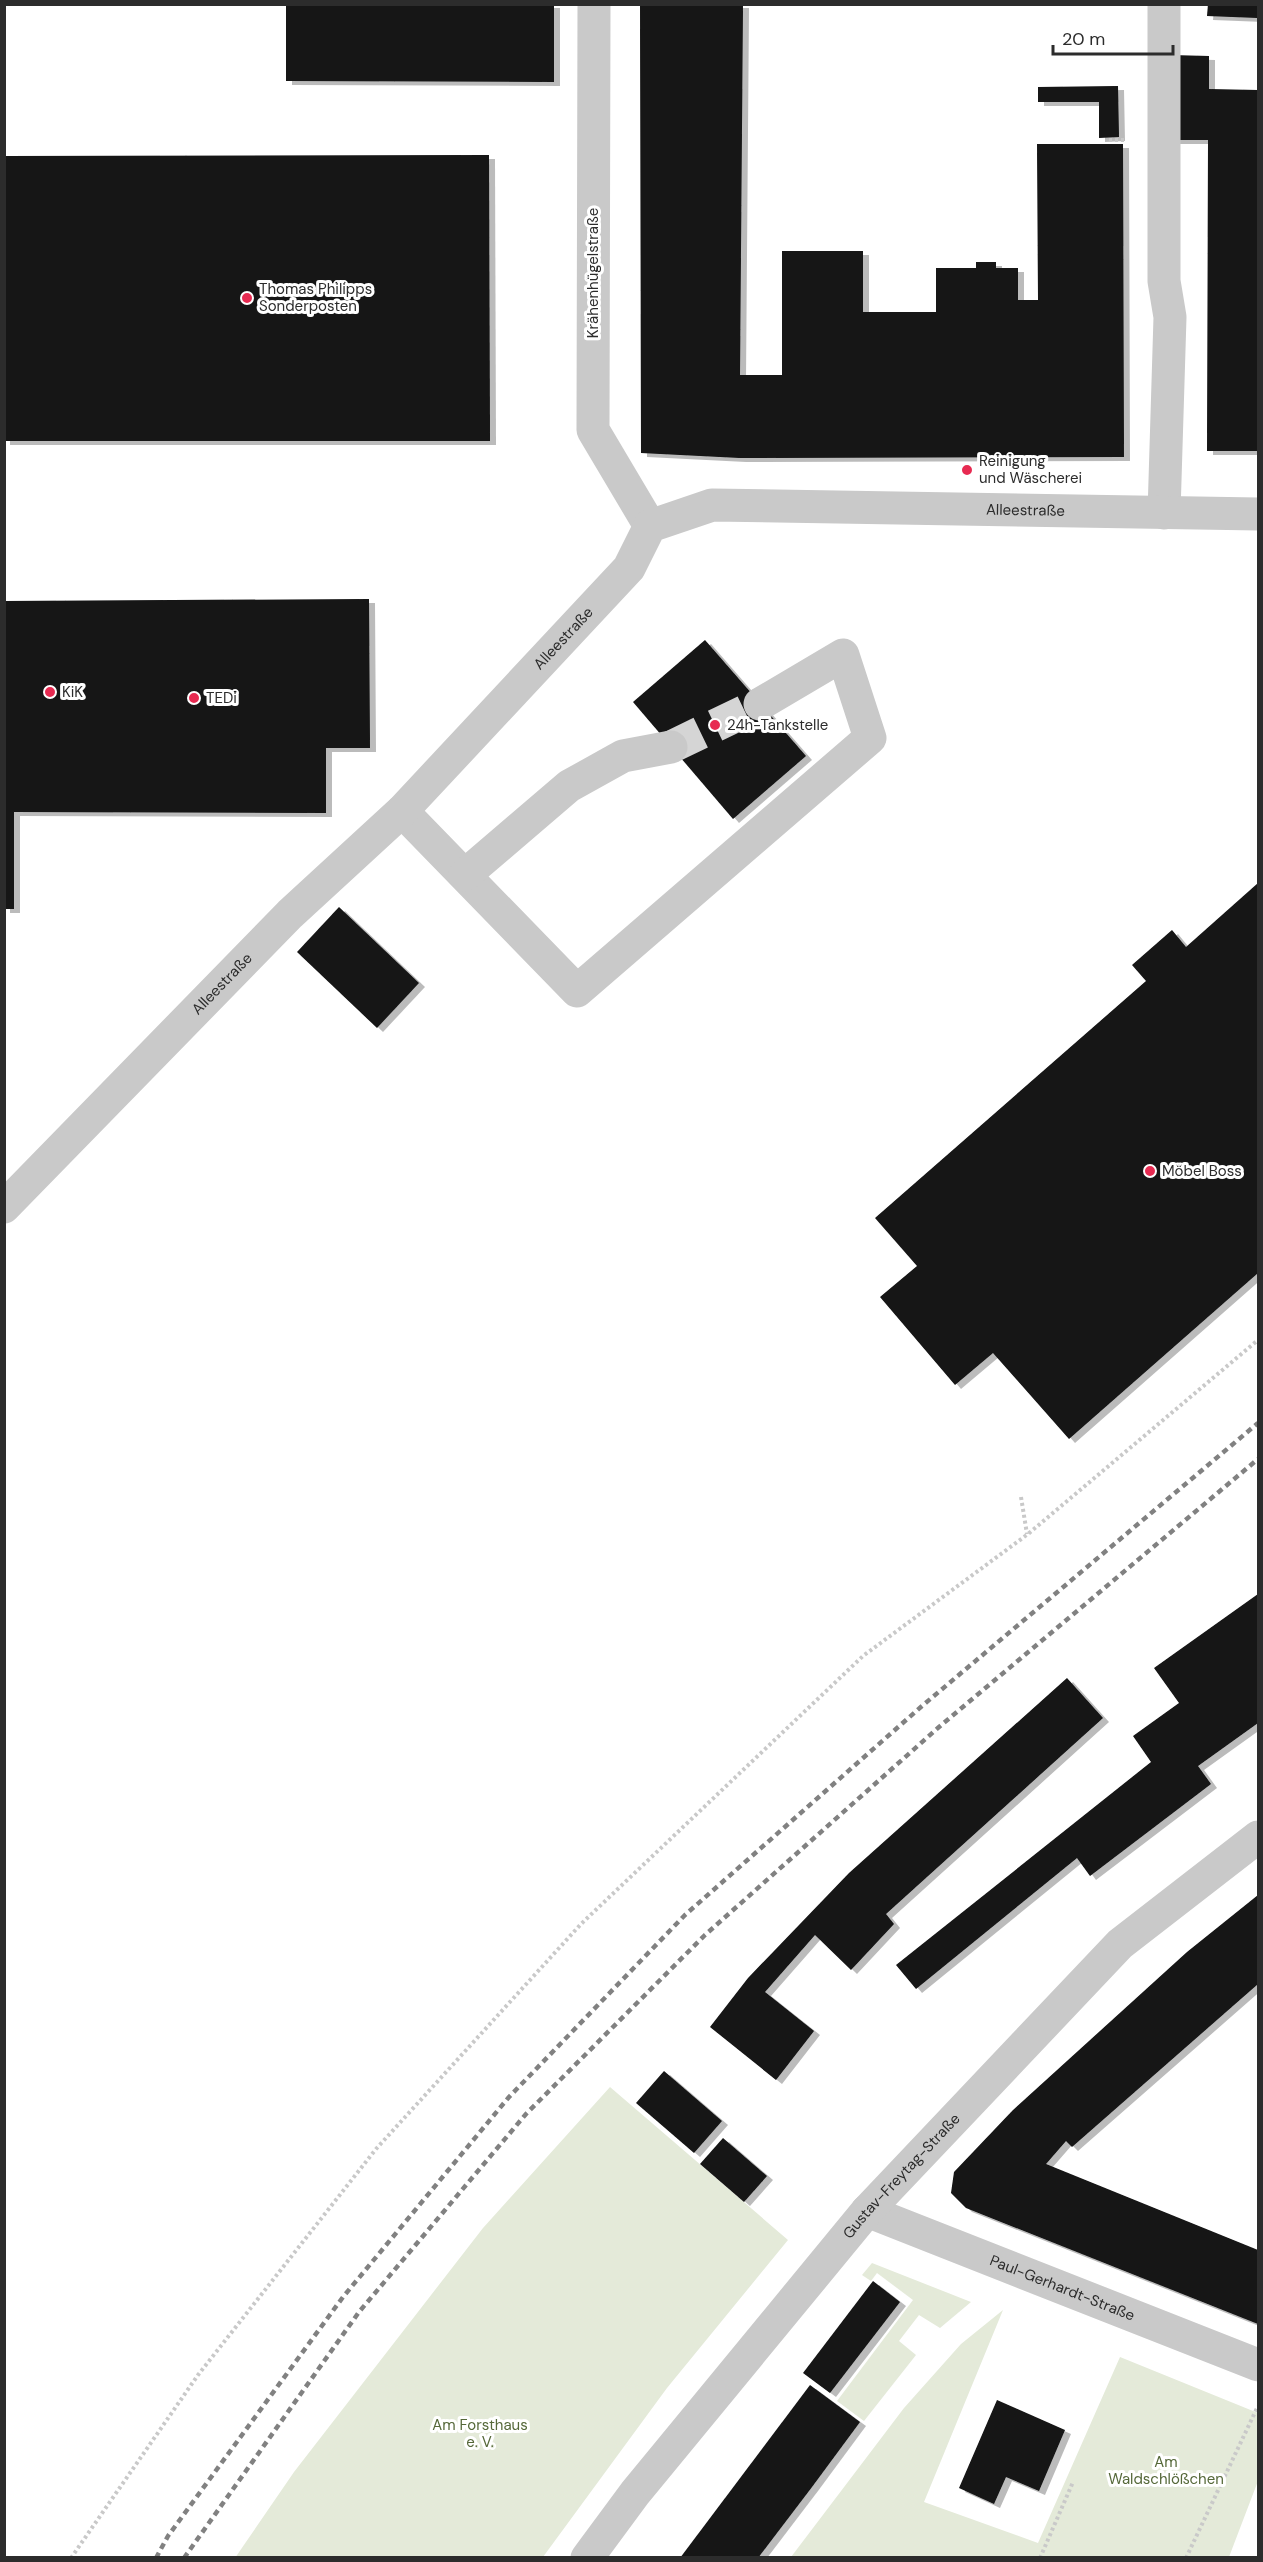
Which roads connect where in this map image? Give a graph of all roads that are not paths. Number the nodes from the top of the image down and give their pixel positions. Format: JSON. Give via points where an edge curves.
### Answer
{"nodes":[{"id":1,"x":594,"y":4,"type":"edge"},
{"id":2,"x":1164,"y":4,"type":"edge"},
{"id":3,"x":1164,"y":513,"type":"junction"},
{"id":4,"x":1258,"y":514,"type":"edge"},
{"id":5,"x":650,"y":526,"type":"junction"},
{"id":6,"x":760,"y":704,"type":"tunnel mouth"},
{"id":7,"x":670,"y":747,"type":"tunnel mouth"},
{"id":8,"x":402,"y":811,"type":"junction"},
{"id":9,"x":465,"y":875,"type":"junction"},
{"id":10,"x":19,"y":1177,"type":"edge"},
{"id":11,"x":4,"y":1207,"type":"edge"},
{"id":12,"x":1258,"y":1837,"type":"edge"},
{"id":13,"x":867,"y":2211,"type":"junction"},
{"id":14,"x":1258,"y":2365,"type":"edge"},
{"id":15,"x":586,"y":2558,"type":"edge"}],
"edges":[{"from":1,"to":5,"type":"street","name":"Krähenhügelstraße","via":[[593,430]]},
{"from":2,"to":3,"type":"street","via":[[1164,281],[1170,317]]},
{"from":3,"to":4,"type":"street","name":"Alleestraße"},
{"from":3,"to":5,"type":"street","name":"Alleestraße","via":[[712,506]]},
{"from":5,"to":8,"type":"street","name":"Alleestraße","via":[[629,568]]},
{"from":6,"to":9,"type":"street","via":[[843,655],[870,738],[577,991]]},
{"from":7,"to":9,"type":"street","via":[[623,756],[568,786]]},
{"from":8,"to":9,"type":"street"},
{"from":8,"to":10,"type":"street","name":"Alleestraße"},
{"from":10,"to":11,"type":"street","name":"Alleestraße"},
{"from":12,"to":13,"type":"street","name":"Gustav-Freytag-Straße","via":[[1120,1944]]},
{"from":13,"to":14,"type":"street","name":"Paul-Gerhardt-Straße"},
{"from":13,"to":15,"type":"street","name":"Gustav-Freytag-Straße"}]}
